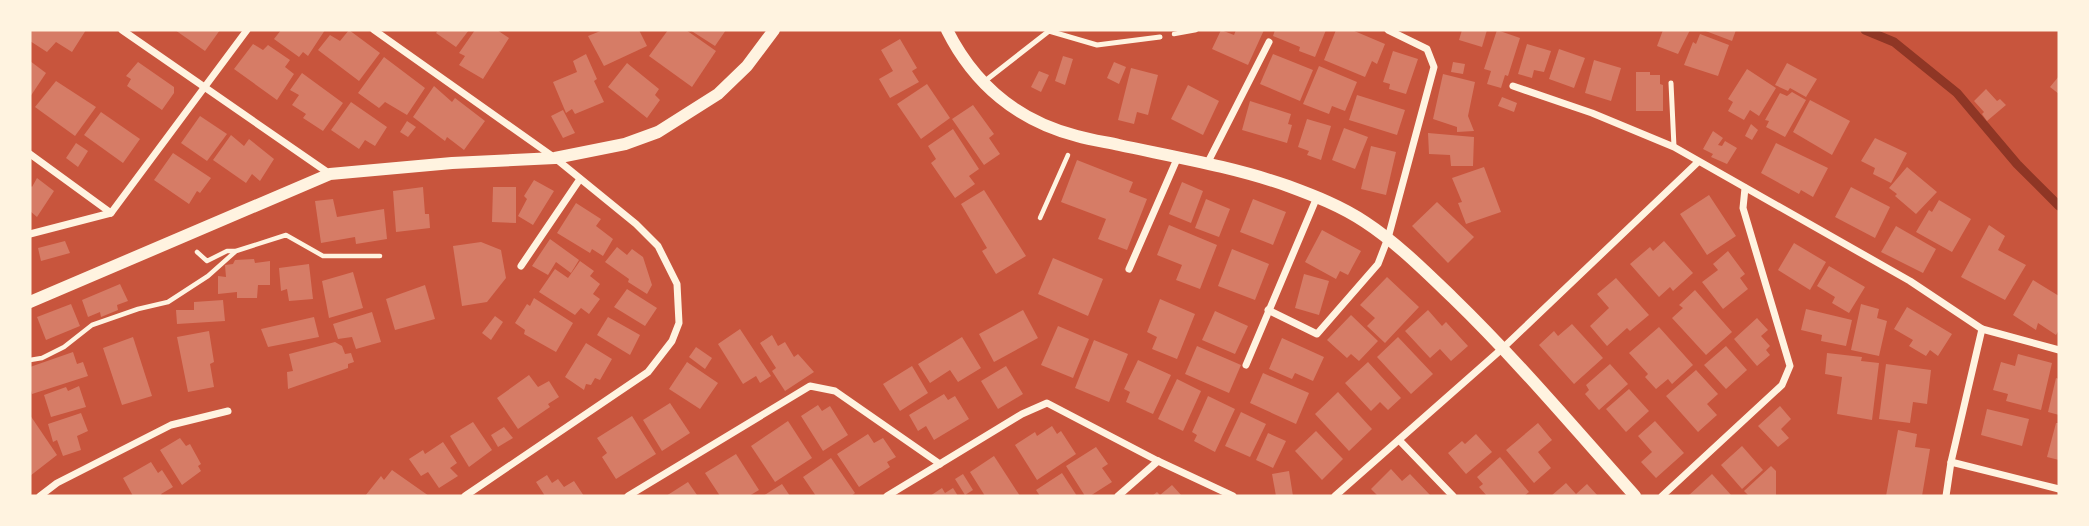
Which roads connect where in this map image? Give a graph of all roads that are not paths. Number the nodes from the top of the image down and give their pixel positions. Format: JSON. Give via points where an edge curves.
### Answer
{"nodes":[{"id":1,"x":122,"y":30,"type":"edge"},
{"id":2,"x":247,"y":30,"type":"edge"},
{"id":3,"x":374,"y":30,"type":"edge"},
{"id":4,"x":774,"y":30,"type":"edge"},
{"id":5,"x":947,"y":30,"type":"edge"},
{"id":6,"x":1388,"y":30,"type":"edge"},
{"id":7,"x":1160,"y":37,"type":"dead end"},
{"id":8,"x":1269,"y":42,"type":"dead end"},
{"id":9,"x":982,"y":83,"type":"junction"},
{"id":10,"x":1671,"y":83,"type":"dead end"},
{"id":11,"x":1513,"y":86,"type":"dead end"},
{"id":12,"x":204,"y":89,"type":"junction"},
{"id":13,"x":1674,"y":147,"type":"junction"},
{"id":14,"x":30,"y":155,"type":"edge"},
{"id":15,"x":555,"y":158,"type":"junction"},
{"id":16,"x":1177,"y":159,"type":"junction"},
{"id":17,"x":1698,"y":162,"type":"junction"},
{"id":18,"x":1207,"y":165,"type":"junction"},
{"id":19,"x":330,"y":174,"type":"junction"},
{"id":20,"x":580,"y":178,"type":"junction"},
{"id":21,"x":1745,"y":188,"type":"junction"},
{"id":22,"x":1317,"y":197,"type":"junction"},
{"id":23,"x":111,"y":213,"type":"junction"},
{"id":24,"x":30,"y":234,"type":"edge"},
{"id":25,"x":1388,"y":238,"type":"junction"},
{"id":26,"x":521,"y":266,"type":"dead end"},
{"id":27,"x":1129,"y":269,"type":"dead end"},
{"id":28,"x":30,"y":302,"type":"edge"},
{"id":29,"x":1268,"y":310,"type":"junction"},
{"id":30,"x":1982,"y":329,"type":"junction"},
{"id":31,"x":1504,"y":347,"type":"junction"},
{"id":32,"x":2059,"y":350,"type":"edge"},
{"id":33,"x":1246,"y":365,"type":"dead end"},
{"id":34,"x":228,"y":411,"type":"dead end"},
{"id":35,"x":1399,"y":440,"type":"junction"},
{"id":36,"x":1158,"y":461,"type":"junction"},
{"id":37,"x":1951,"y":462,"type":"junction"},
{"id":38,"x":940,"y":464,"type":"junction"},
{"id":39,"x":2059,"y":489,"type":"edge"},
{"id":40,"x":40,"y":496,"type":"edge"},
{"id":41,"x":465,"y":496,"type":"edge"},
{"id":42,"x":628,"y":496,"type":"edge"},
{"id":43,"x":887,"y":496,"type":"edge"},
{"id":44,"x":1118,"y":496,"type":"edge"},
{"id":45,"x":1233,"y":496,"type":"edge"},
{"id":46,"x":1335,"y":496,"type":"edge"},
{"id":47,"x":1453,"y":496,"type":"edge"},
{"id":48,"x":1635,"y":496,"type":"edge"},
{"id":49,"x":1662,"y":496,"type":"edge"},
{"id":50,"x":1945,"y":496,"type":"edge"}],
"edges":[{"from":1,"to":12,"type":"street"},
{"from":2,"to":12,"type":"street"},
{"from":3,"to":15,"type":"street"},
{"from":4,"to":15,"type":"street","via":[[747,66],[718,93],[658,132],[625,145]]},
{"from":5,"to":9,"type":"street"},
{"from":6,"to":25,"type":"street","via":[[1427,49],[1434,67]]},
{"from":7,"to":9,"type":"lane","via":[[1097,45],[1049,31]]},
{"from":8,"to":18,"type":"street"},
{"from":9,"to":16,"type":"street","via":[[1024,116],[1077,136]]},
{"from":10,"to":13,"type":"lane"},
{"from":11,"to":13,"type":"street"},
{"from":12,"to":19,"type":"street"},
{"from":12,"to":23,"type":"street"},
{"from":13,"to":17,"type":"street"},
{"from":14,"to":23,"type":"street"},
{"from":15,"to":19,"type":"street"},
{"from":15,"to":20,"type":"street"},
{"from":16,"to":18,"type":"street"},
{"from":16,"to":27,"type":"street"},
{"from":17,"to":21,"type":"street"},
{"from":17,"to":31,"type":"street"},
{"from":18,"to":22,"type":"street","via":[[1265,178]]},
{"from":19,"to":28,"type":"street"},
{"from":20,"to":26,"type":"street"},
{"from":20,"to":41,"type":"street","via":[[658,246],[677,284],[679,323],[672,341],[648,372]]},
{"from":21,"to":30,"type":"street","via":[[1910,281]]},
{"from":21,"to":49,"type":"street","via":[[1743,208],[1790,366],[1782,385]]},
{"from":22,"to":25,"type":"street"},
{"from":22,"to":29,"type":"street"},
{"from":23,"to":24,"type":"street"},
{"from":25,"to":29,"type":"street","via":[[1378,264],[1317,334]]},
{"from":25,"to":31,"type":"street"},
{"from":29,"to":33,"type":"street"},
{"from":30,"to":32,"type":"street"},
{"from":30,"to":37,"type":"street"},
{"from":31,"to":35,"type":"street"},
{"from":31,"to":48,"type":"street"},
{"from":34,"to":40,"type":"street","via":[[171,425]]},
{"from":35,"to":46,"type":"street"},
{"from":35,"to":47,"type":"street"},
{"from":36,"to":38,"type":"street","via":[[1047,402]]},
{"from":36,"to":44,"type":"street"},
{"from":36,"to":45,"type":"street"},
{"from":37,"to":39,"type":"street"},
{"from":37,"to":50,"type":"street"},
{"from":38,"to":42,"type":"street","via":[[835,391],[810,386]]},
{"from":38,"to":43,"type":"street"}]}
